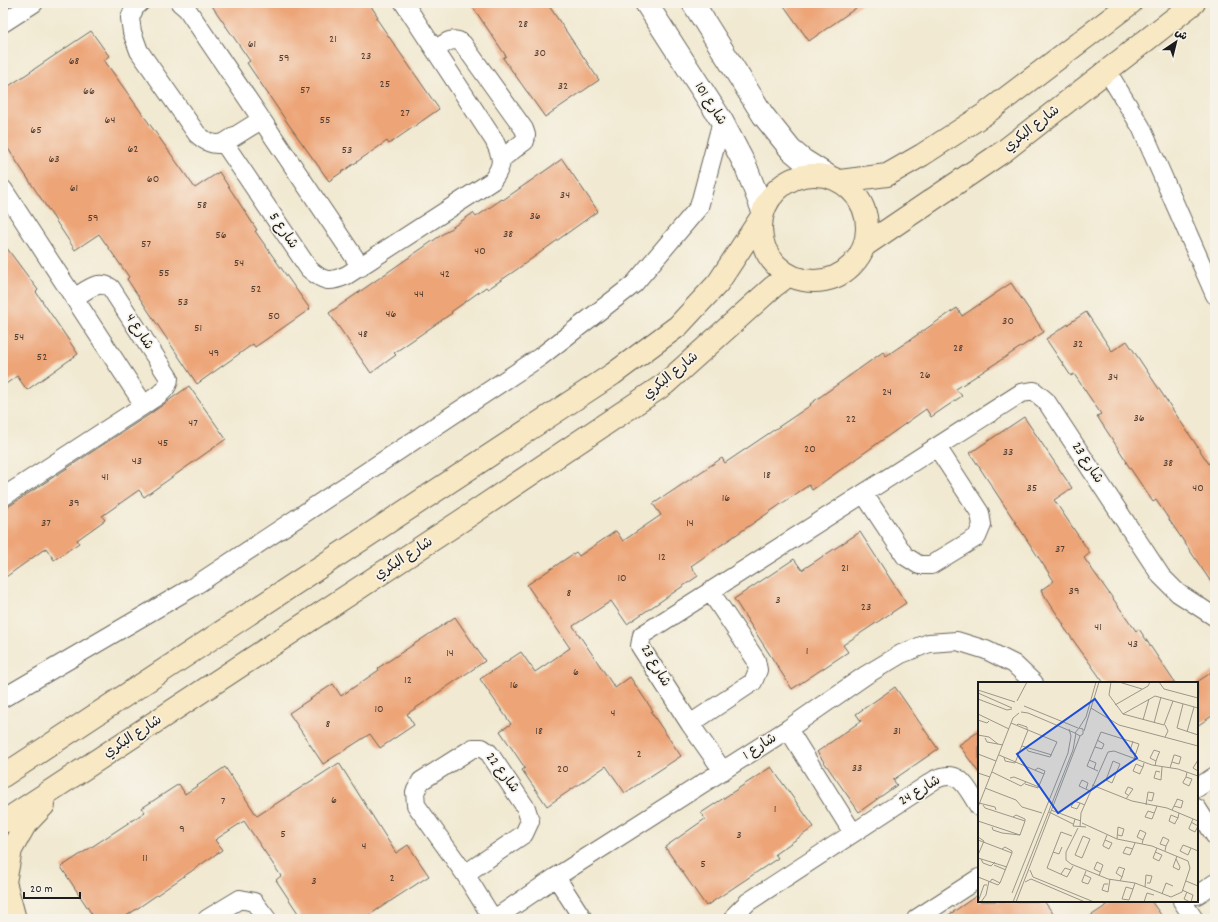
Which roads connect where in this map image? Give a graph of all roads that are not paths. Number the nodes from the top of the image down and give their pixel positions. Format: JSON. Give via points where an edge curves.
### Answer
{"nodes":[{"id":1,"x":34,"y":3,"type":"edge"},
{"id":2,"x":140,"y":3,"type":"edge"},
{"id":3,"x":180,"y":3,"type":"edge"},
{"id":4,"x":404,"y":3,"type":"edge"},
{"id":5,"x":646,"y":3,"type":"edge"},
{"id":6,"x":693,"y":3,"type":"edge"},
{"id":7,"x":1131,"y":3,"type":"edge"},
{"id":8,"x":1194,"y":3,"type":"edge"},
{"id":9,"x":3,"y":23,"type":"edge"},
{"id":10,"x":434,"y":50,"type":"junction"},
{"id":11,"x":1107,"y":71,"type":"junction"},
{"id":12,"x":261,"y":120,"type":"junction"},
{"id":13,"x":722,"y":121,"type":"junction"},
{"id":14,"x":224,"y":144,"type":"junction"},
{"id":15,"x":501,"y":159,"type":"junction"},
{"id":16,"x":835,"y":179,"type":"junction"},
{"id":17,"x":3,"y":189,"type":"edge"},
{"id":18,"x":762,"y":213,"type":"junction"},
{"id":19,"x":864,"y":246,"type":"junction"},
{"id":20,"x":361,"y":267,"type":"junction"},
{"id":21,"x":789,"y":275,"type":"junction"},
{"id":22,"x":1215,"y":295,"type":"edge"},
{"id":23,"x":74,"y":298,"type":"junction"},
{"id":24,"x":144,"y":405,"type":"junction"},
{"id":25,"x":937,"y":447,"type":"junction"},
{"id":26,"x":864,"y":494,"type":"junction"},
{"id":27,"x":3,"y":497,"type":"edge"},
{"id":28,"x":710,"y":591,"type":"junction"},
{"id":29,"x":1215,"y":617,"type":"edge"},
{"id":30,"x":1033,"y":682,"type":"edge"},
{"id":31,"x":3,"y":698,"type":"edge"},
{"id":32,"x":690,"y":724,"type":"junction"},
{"id":33,"x":788,"y":729,"type":"junction"},
{"id":34,"x":723,"y":771,"type":"junction"},
{"id":35,"x":3,"y":776,"type":"edge"},
{"id":36,"x":1215,"y":776,"type":"edge"},
{"id":37,"x":64,"y":782,"type":"junction"},
{"id":38,"x":1198,"y":787,"type":"edge"},
{"id":39,"x":978,"y":806,"type":"edge"},
{"id":40,"x":1198,"y":810,"type":"edge"},
{"id":41,"x":3,"y":822,"type":"edge"},
{"id":42,"x":853,"y":833,"type":"junction"},
{"id":43,"x":1215,"y":836,"type":"edge"},
{"id":44,"x":465,"y":874,"type":"junction"},
{"id":45,"x":556,"y":877,"type":"junction"},
{"id":46,"x":978,"y":879,"type":"edge"},
{"id":47,"x":1215,"y":883,"type":"edge"},
{"id":48,"x":1198,"y":894,"type":"edge"},
{"id":49,"x":1189,"y":902,"type":"edge"},
{"id":50,"x":3,"y":912,"type":"edge"},
{"id":51,"x":8,"y":919,"type":"edge"},
{"id":52,"x":15,"y":919,"type":"edge"},
{"id":53,"x":207,"y":919,"type":"edge"},
{"id":54,"x":267,"y":919,"type":"edge"},
{"id":55,"x":493,"y":919,"type":"edge"},
{"id":56,"x":583,"y":919,"type":"edge"},
{"id":57,"x":734,"y":919,"type":"edge"},
{"id":58,"x":916,"y":919,"type":"edge"},
{"id":59,"x":1194,"y":919,"type":"edge"}],
"edges":[{"from":1,"to":9,"type":"street"},
{"from":2,"to":14,"type":"street","via":[[130,18],[139,51],[197,134],[209,143]]},
{"from":3,"to":12,"type":"street","via":[[187,9]]},
{"from":4,"to":10,"type":"street"},
{"from":5,"to":13,"type":"street","name":"شارع 101"},
{"from":6,"to":16,"type":"street","via":[[763,115],[791,150]]},
{"from":7,"to":16,"type":"main road","via":[[985,114],[922,155],[887,175]]},
{"from":8,"to":11,"type":"main road","name":"شارع البكري"},
{"from":10,"to":15,"type":"street","via":[[494,140]]},
{"from":10,"to":15,"type":"street","via":[[454,39],[459,40],[524,129],[525,141]]},
{"from":11,"to":19,"type":"main road","name":"شارع البكري","via":[[1004,151]]},
{"from":11,"to":22,"type":"street","via":[[1141,127]]},
{"from":12,"to":14,"type":"street"},
{"from":12,"to":20,"type":"street"},
{"from":13,"to":18,"type":"street","name":"شارع 101","via":[[746,166]]},
{"from":13,"to":31,"type":"street","via":[[698,207],[634,284],[540,357],[193,587]]},
{"from":14,"to":20,"type":"street","name":"شارع 5","via":[[309,269],[321,280],[335,280]]},
{"from":15,"to":20,"type":"street","name":"شارع 5","via":[[502,164],[492,181]]},
{"from":16,"to":18,"type":"main road","via":[[808,174],[787,181],[771,196]]},
{"from":16,"to":19,"type":"main road","via":[[854,193],[864,210],[867,234]]},
{"from":17,"to":23,"type":"street"},
{"from":18,"to":21,"type":"main road","via":[[761,237],[765,249],[775,264]]},
{"from":18,"to":35,"type":"main road","via":[[718,283],[678,326],[613,374]]},
{"from":19,"to":21,"type":"main road","via":[[855,262],[833,278],[816,281]]},
{"from":21,"to":37,"type":"main road","name":"شارع البكري","via":[[665,384]]},
{"from":23,"to":24,"type":"street"},
{"from":23,"to":24,"type":"street","name":"شارع 4","via":[[98,284],[105,285],[116,295],[169,378],[167,387]]},
{"from":24,"to":27,"type":"street","name":"شارع 4"},
{"from":25,"to":26,"type":"street","name":"شارع 23"},
{"from":25,"to":26,"type":"street","via":[[980,513],[982,525],[977,537],[932,565],[919,565],[905,556]]},
{"from":25,"to":29,"type":"street","name":"شارع 23","via":[[1021,393],[1034,391],[1040,394],[1161,576],[1184,597]]},
{"from":26,"to":28,"type":"street","name":"شارع 23"},
{"from":28,"to":32,"type":"street","via":[[756,660],[758,670],[753,682]]},
{"from":28,"to":32,"type":"street","name":"شارع 23","via":[[642,635],[640,640],[640,646]]},
{"from":30,"to":33,"type":"street","name":"شارع 1","via":[[1014,664],[986,650],[957,641],[929,643],[901,654],[866,675]]},
{"from":32,"to":34,"type":"street","name":"شارع 23"},
{"from":33,"to":34,"type":"street","name":"شارع 1"},
{"from":33,"to":42,"type":"street"},
{"from":34,"to":45,"type":"street","name":"شارع 1"},
{"from":36,"to":38,"type":"street"},
{"from":37,"to":41,"type":"main road","name":"شارع البكري"},
{"from":37,"to":52,"type":"main road","via":[[25,825],[11,850],[5,882]]},
{"from":39,"to":42,"type":"street","name":"شارع 24","via":[[958,777],[943,776]]},
{"from":40,"to":43,"type":"street"},
{"from":42,"to":57,"type":"street","name":"شارع 24","via":[[748,902]]},
{"from":44,"to":44,"type":"street","name":"شارع 22","via":[[416,805],[414,792],[421,781],[473,748],[482,748],[489,753],[526,808],[530,820],[524,834]]},
{"from":44,"to":55,"type":"street","name":"شارع 22"},
{"from":45,"to":55,"type":"street","name":"شارع 1"},
{"from":45,"to":56,"type":"street"},
{"from":46,"to":58,"type":"street"},
{"from":47,"to":48,"type":"street"},
{"from":49,"to":59,"type":"street"},
{"from":50,"to":51,"type":"street"},
{"from":53,"to":54,"type":"street","via":[[240,899],[254,902]]}]}
